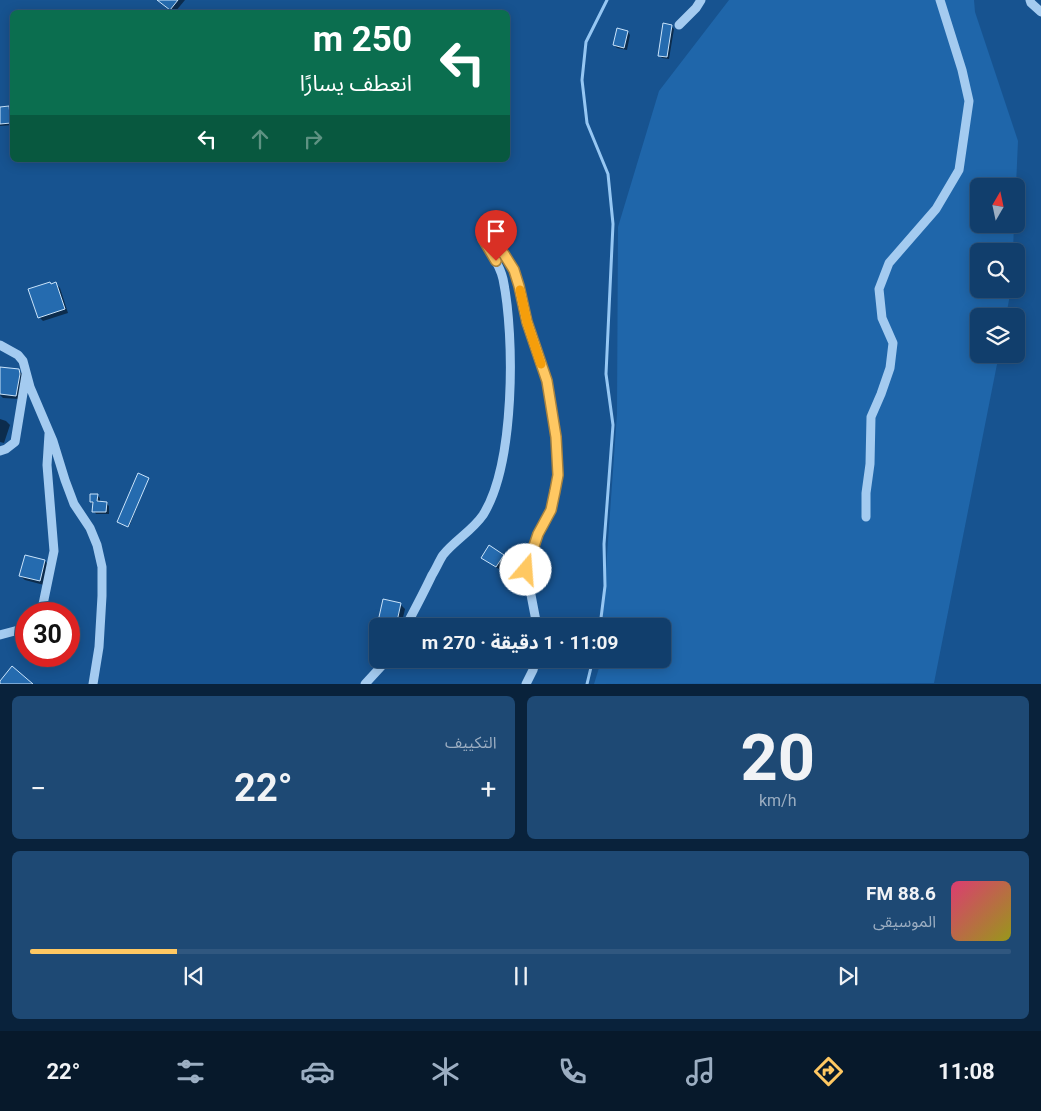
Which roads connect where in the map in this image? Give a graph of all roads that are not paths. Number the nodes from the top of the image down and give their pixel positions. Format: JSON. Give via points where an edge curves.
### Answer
{"nodes":[{"id":1,"x":701,"y":0,"type":"edge"},
{"id":2,"x":940,"y":0,"type":"edge"},
{"id":3,"x":1030,"y":0,"type":"edge"},
{"id":4,"x":1041,"y":12,"type":"edge"},
{"id":5,"x":679,"y":25,"type":"dead end"},
{"id":6,"x":0,"y":345,"type":"edge"},
{"id":7,"x":26,"y":369,"type":"junction"},
{"id":8,"x":49,"y":431,"type":"junction"},
{"id":9,"x":0,"y":451,"type":"edge"},
{"id":10,"x":866,"y":517,"type":"dead end"},
{"id":11,"x":43,"y":602,"type":"edge"},
{"id":12,"x":410,"y":618,"type":"edge"},
{"id":13,"x":535,"y":618,"type":"edge"},
{"id":14,"x":15,"y":631,"type":"edge"},
{"id":15,"x":0,"y":635,"type":"edge"},
{"id":16,"x":380,"y":668,"type":"edge"},
{"id":17,"x":534,"y":668,"type":"edge"},
{"id":18,"x":92,"y":684,"type":"edge"},
{"id":19,"x":365,"y":684,"type":"edge"},
{"id":20,"x":526,"y":684,"type":"edge"}],
"edges":[{"from":1,"to":5,"type":"street"},
{"from":2,"to":10,"type":"street","via":[[969,101],[959,170],[936,209],[889,263],[878,289],[882,318],[894,343],[890,368],[871,417]]},
{"from":3,"to":4,"type":"street"},
{"from":6,"to":7,"type":"street","via":[[18,355]]},
{"from":7,"to":8,"type":"street","via":[[30,387]]},
{"from":7,"to":9,"type":"street","via":[[15,442]]},
{"from":8,"to":11,"type":"street","via":[[47,465],[54,551]]},
{"from":8,"to":18,"type":"street","via":[[74,504],[97,545],[102,567],[99,647]]},
{"from":12,"to":13,"type":"street","via":[[442,558],[483,514],[499,472],[510,397],[508,312],[503,278],[483,239],[504,254],[516,278],[547,381],[556,437],[558,475],[551,510],[538,534],[526,570]]},
{"from":14,"to":15,"type":"street"},
{"from":16,"to":19,"type":"street"},
{"from":17,"to":20,"type":"street"}]}
